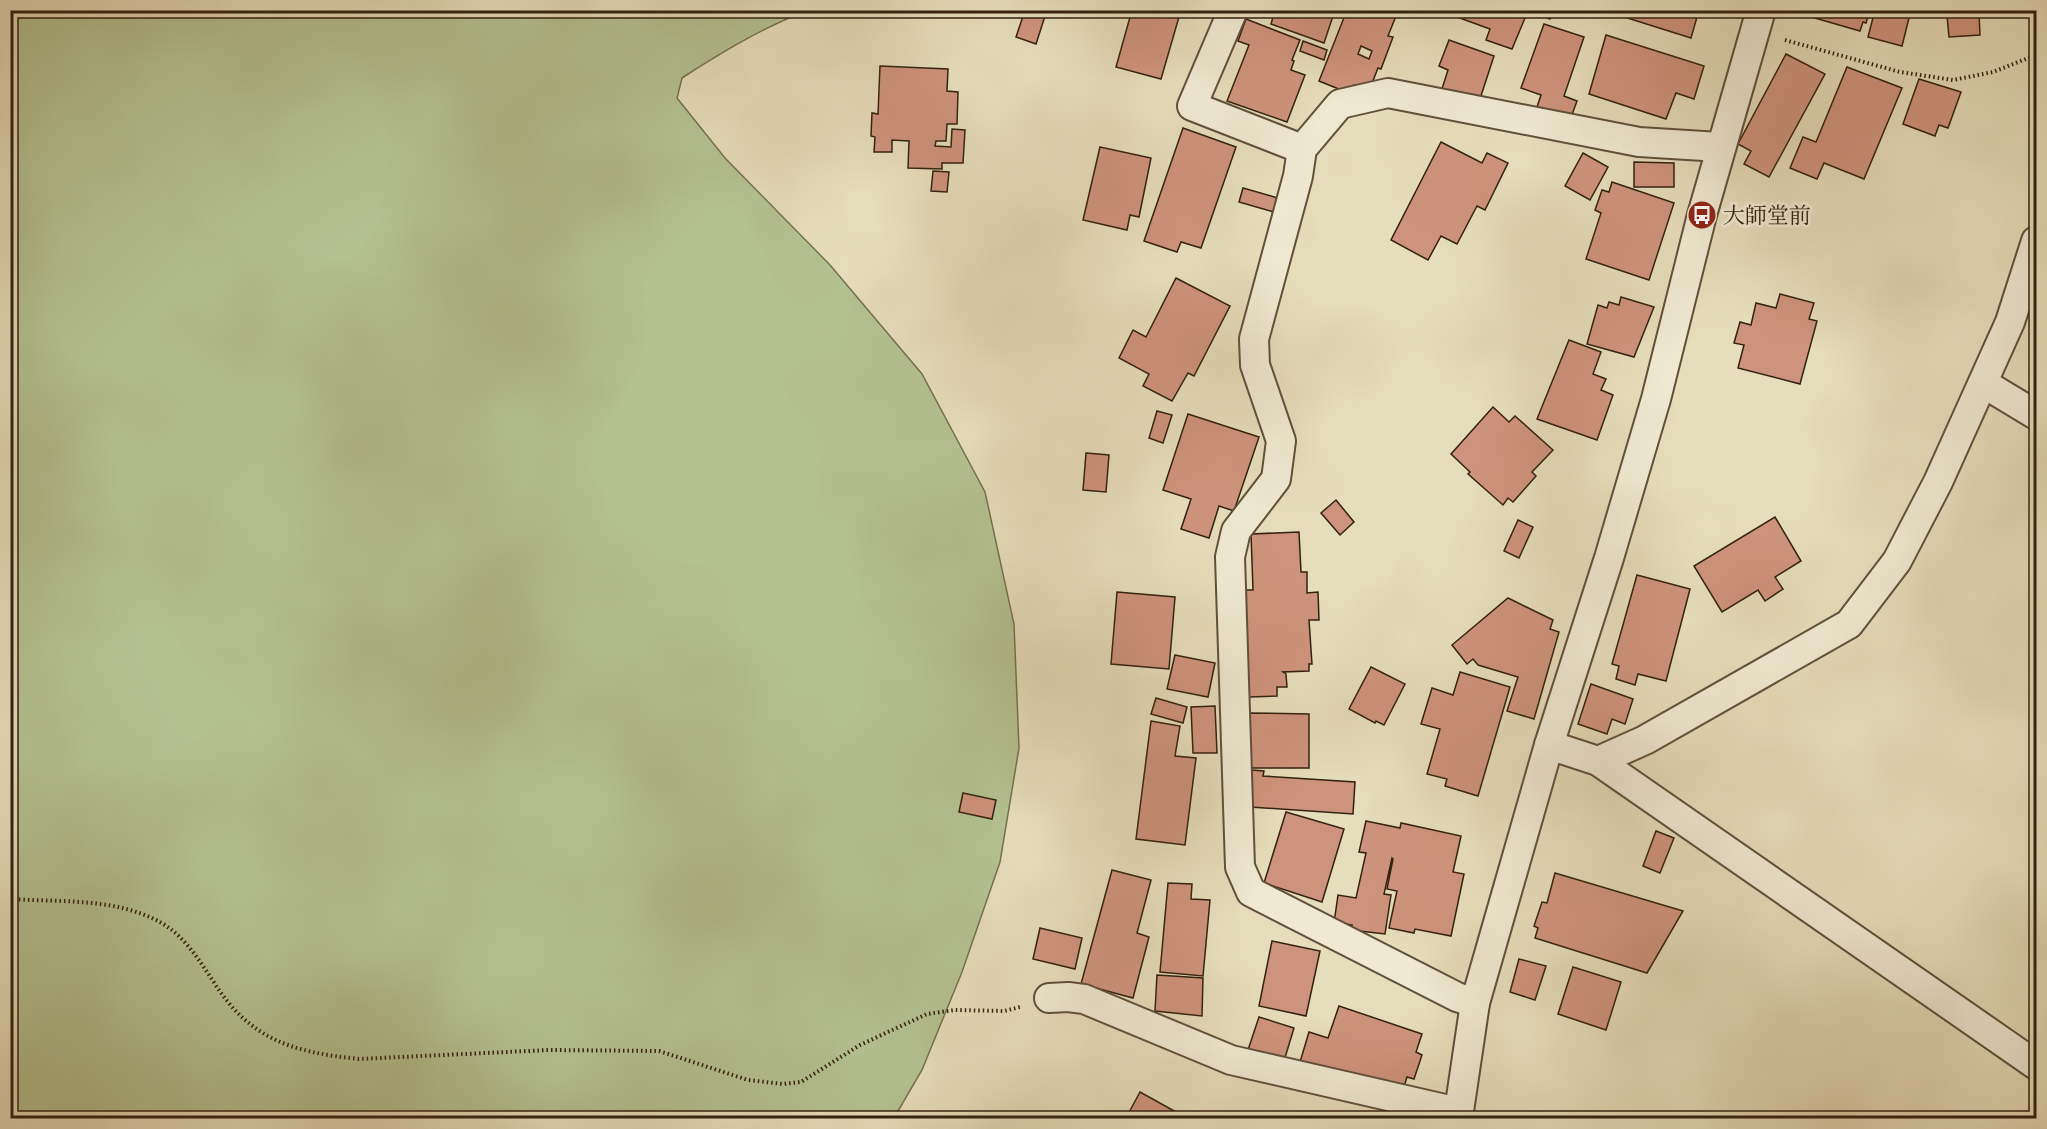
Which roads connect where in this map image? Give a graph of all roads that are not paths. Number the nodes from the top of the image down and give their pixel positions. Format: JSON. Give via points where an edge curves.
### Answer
{"nodes":[{"id":1,"x":1233,"y":10,"type":"edge"},
{"id":2,"x":1758,"y":21,"type":"edge"},
{"id":3,"x":1720,"y":147,"type":"junction"},
{"id":4,"x":1302,"y":149,"type":"junction"},
{"id":5,"x":2037,"y":241,"type":"edge"},
{"id":6,"x":1983,"y":383,"type":"junction"},
{"id":7,"x":2037,"y":415,"type":"edge"},
{"id":8,"x":1550,"y":745,"type":"junction"},
{"id":9,"x":1598,"y":761,"type":"junction"},
{"id":10,"x":1049,"y":998,"type":"road end"},
{"id":11,"x":1475,"y":1004,"type":"junction"},
{"id":12,"x":2037,"y":1065,"type":"edge"},
{"id":13,"x":1458,"y":1115,"type":"edge"}],
"edges":[{"from":1,"to":4,"type":"street","via":[[1192,106]]},
{"from":2,"to":3,"type":"street"},
{"from":3,"to":4,"type":"street","via":[[1639,142],[1388,93],[1340,104]]},
{"from":3,"to":8,"type":"street","via":[[1656,399]]},
{"from":4,"to":11,"type":"street","via":[[1254,339],[1255,364],[1281,441],[1276,478],[1236,531],[1230,557],[1240,867],[1251,892]]},
{"from":5,"to":6,"type":"street","via":[[2010,322]]},
{"from":6,"to":7,"type":"street"},
{"from":6,"to":9,"type":"street","via":[[1897,561],[1849,624],[1645,740]]},
{"from":8,"to":9,"type":"street"},
{"from":8,"to":11,"type":"street"},
{"from":9,"to":12,"type":"street"},
{"from":10,"to":13,"type":"street","via":[[1084,999],[1231,1060]]},
{"from":11,"to":13,"type":"street"}]}
